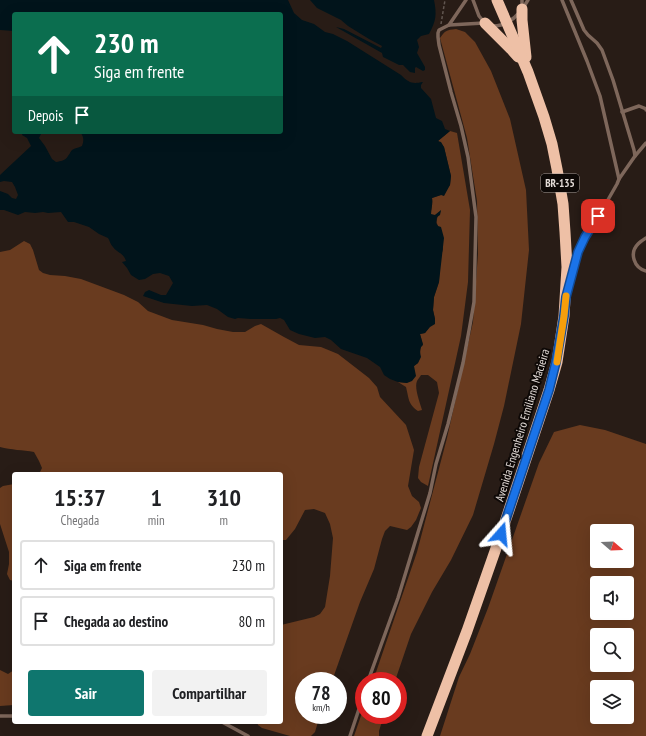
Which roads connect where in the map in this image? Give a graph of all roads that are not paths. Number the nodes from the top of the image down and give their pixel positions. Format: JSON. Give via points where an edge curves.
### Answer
{"nodes":[{"id":1,"x":466,"y":0,"type":"edge"},
{"id":2,"x":473,"y":0,"type":"edge"},
{"id":3,"x":497,"y":0,"type":"edge"},
{"id":4,"x":562,"y":0,"type":"edge"},
{"id":5,"x":571,"y":0,"type":"edge"},
{"id":6,"x":524,"y":3,"type":"edge"},
{"id":7,"x":485,"y":23,"type":"junction"},
{"id":8,"x":507,"y":23,"type":"junction"},
{"id":9,"x":449,"y":25,"type":"junction"},
{"id":10,"x":528,"y":72,"type":"junction"},
{"id":11,"x":646,"y":110,"type":"edge"},
{"id":12,"x":622,"y":112,"type":"junction"},
{"id":13,"x":646,"y":143,"type":"edge"},
{"id":14,"x":634,"y":156,"type":"junction"},
{"id":15,"x":619,"y":179,"type":"junction"},
{"id":16,"x":646,"y":238,"type":"edge"},
{"id":17,"x":646,"y":271,"type":"edge"},
{"id":18,"x":566,"y":297,"type":"junction"},
{"id":19,"x":371,"y":672,"type":"edge"},
{"id":20,"x":0,"y":716,"type":"edge"},
{"id":21,"x":12,"y":716,"type":"edge"},
{"id":22,"x":355,"y":721,"type":"edge"},
{"id":23,"x":226,"y":724,"type":"edge"},
{"id":24,"x":248,"y":736,"type":"edge"},
{"id":25,"x":350,"y":736,"type":"edge"},
{"id":26,"x":427,"y":736,"type":"edge"}],
"edges":[{"from":1,"to":9,"type":"lane"},
{"from":2,"to":7,"type":"lane","via":[[479,16]]},
{"from":3,"to":8,"type":"highway","name":"Avenida Engenheiro Emiliano Macieira","number":"BR-135"},
{"from":4,"to":15,"type":"lane","via":[[600,96]]},
{"from":5,"to":12,"type":"lane","via":[[584,30],[602,50]]},
{"from":6,"to":8,"type":"lane","via":[[516,17]]},
{"from":6,"to":10,"type":"highway","via":[[522,20]]},
{"from":7,"to":8,"type":"lane","via":[[494,26]]},
{"from":7,"to":9,"type":"lane"},
{"from":7,"to":10,"type":"highway","via":[[511,49]]},
{"from":8,"to":10,"type":"highway","name":"Avenida Engenheiro Emiliano Macieira","number":"BR-135"},
{"from":9,"to":19,"type":"lane","via":[[439,30],[438,37],[468,157],[476,217],[474,302],[463,363],[430,493],[398,598]]},
{"from":10,"to":18,"type":"highway","name":"Avenida Engenheiro Emiliano Macieira","number":"BR-135","via":[[552,144],[563,204]]},
{"from":11,"to":12,"type":"lane","via":[[639,106]]},
{"from":12,"to":14,"type":"lane"},
{"from":13,"to":14,"type":"lane"},
{"from":14,"to":15,"type":"lane"},
{"from":15,"to":18,"type":"lane","via":[[578,252]]},
{"from":16,"to":17,"type":"lane","via":[[637,245],[633,258],[636,265]]},
{"from":18,"to":26,"type":"highway","name":"Avenida Engenheiro Emiliano Macieira","number":"BR-135","via":[[558,356],[549,390],[467,631]]},
{"from":20,"to":21,"type":"lane"},
{"from":22,"to":25,"type":"lane"},
{"from":23,"to":24,"type":"lane"}]}
